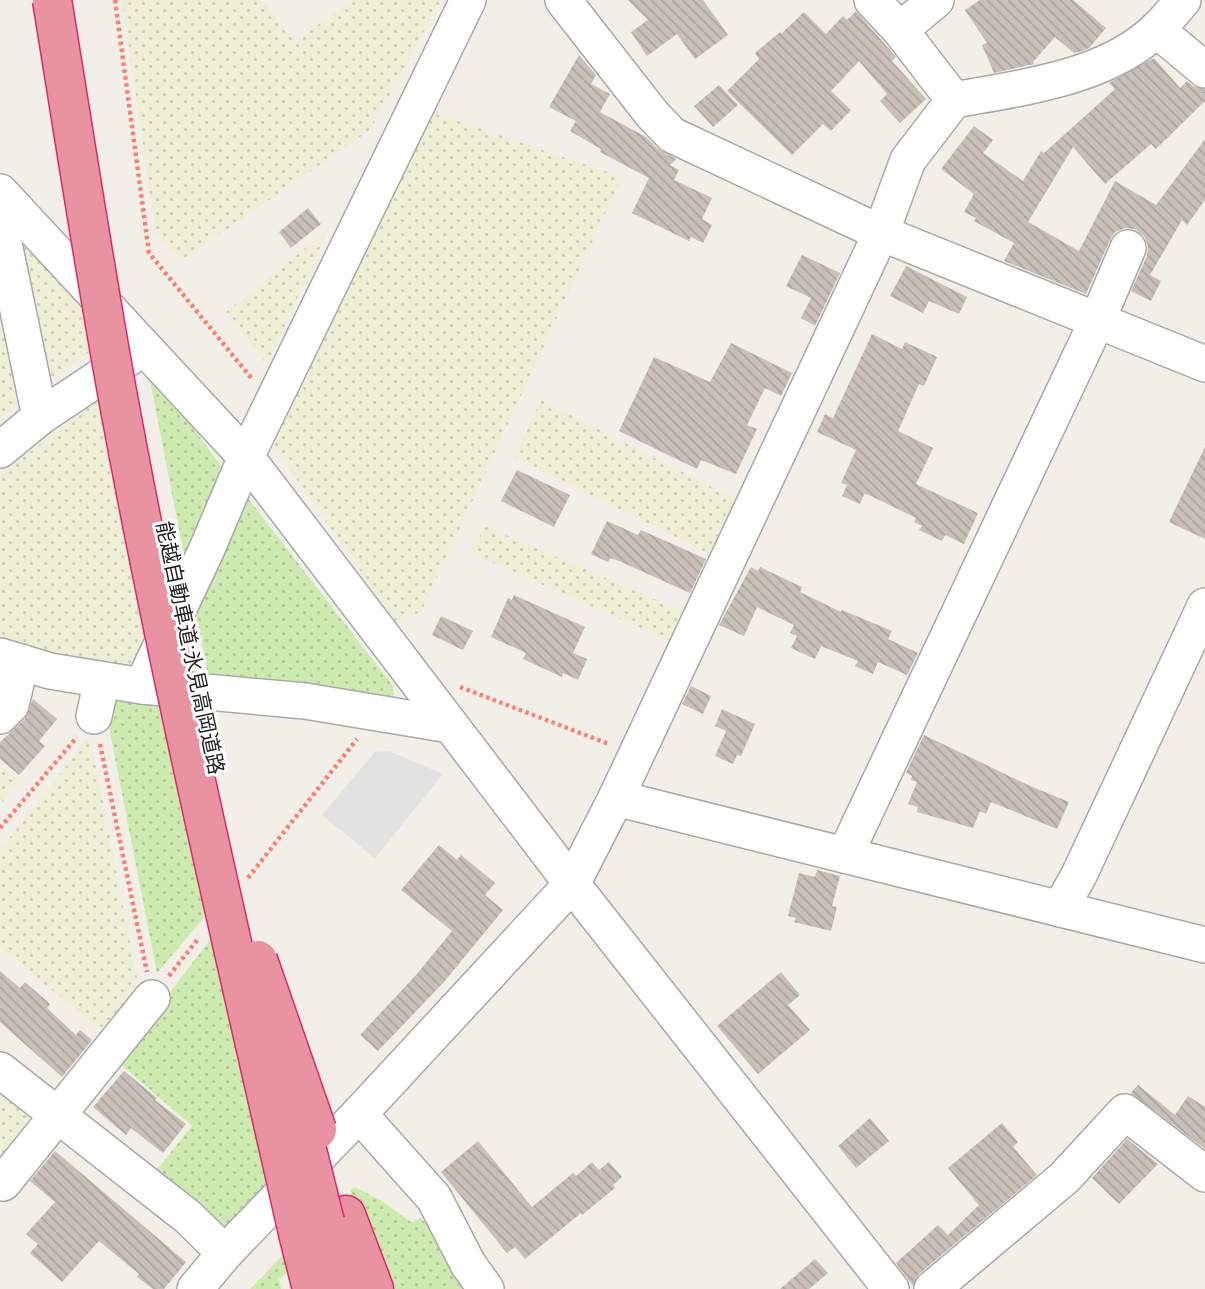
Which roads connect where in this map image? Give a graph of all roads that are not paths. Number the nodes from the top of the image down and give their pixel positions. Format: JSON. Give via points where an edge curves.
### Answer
{"nodes":[{"id":1,"x":52,"y":0,"type":"edge"},
{"id":2,"x":72,"y":0,"type":"edge"},
{"id":3,"x":468,"y":0,"type":"edge"},
{"id":4,"x":563,"y":0,"type":"edge"},
{"id":5,"x":872,"y":0,"type":"edge"},
{"id":6,"x":936,"y":0,"type":"edge"},
{"id":7,"x":1183,"y":0,"type":"edge"},
{"id":8,"x":900,"y":30,"type":"junction"},
{"id":9,"x":1157,"y":30,"type":"junction"},
{"id":10,"x":1205,"y":70,"type":"edge"},
{"id":11,"x":954,"y":100,"type":"junction"},
{"id":12,"x":0,"y":192,"type":"edge"},
{"id":13,"x":0,"y":225,"type":"edge"},
{"id":14,"x":881,"y":233,"type":"junction"},
{"id":15,"x":1128,"y":248,"type":"dead end"},
{"id":16,"x":1097,"y":321,"type":"junction"},
{"id":17,"x":145,"y":347,"type":"junction"},
{"id":18,"x":1205,"y":364,"type":"edge"},
{"id":19,"x":40,"y":417,"type":"junction"},
{"id":20,"x":0,"y":450,"type":"edge"},
{"id":21,"x":246,"y":457,"type":"junction"},
{"id":22,"x":1205,"y":606,"type":"edge"},
{"id":23,"x":11,"y":659,"type":"edge"},
{"id":24,"x":102,"y":680,"type":"junction"},
{"id":25,"x":142,"y":686,"type":"junction"},
{"id":26,"x":0,"y":716,"type":"edge"},
{"id":27,"x":94,"y":716,"type":"road end"},
{"id":28,"x":450,"y":725,"type":"junction"},
{"id":29,"x":616,"y":798,"type":"junction"},
{"id":30,"x":845,"y":855,"type":"junction"},
{"id":31,"x":572,"y":884,"type":"junction"},
{"id":32,"x":1060,"y":909,"type":"junction"},
{"id":33,"x":1205,"y":945,"type":"edge"},
{"id":34,"x":152,"y":998,"type":"road end"},
{"id":35,"x":0,"y":1070,"type":"edge"},
{"id":36,"x":57,"y":1114,"type":"junction"},
{"id":37,"x":359,"y":1114,"type":"junction"},
{"id":38,"x":1205,"y":1174,"type":"edge"},
{"id":39,"x":3,"y":1183,"type":"dead end"},
{"id":40,"x":324,"y":1225,"type":"junction"},
{"id":41,"x":225,"y":1253,"type":"junction"},
{"id":42,"x":195,"y":1289,"type":"edge"},
{"id":43,"x":312,"y":1289,"type":"edge"},
{"id":44,"x":343,"y":1289,"type":"edge"},
{"id":45,"x":374,"y":1289,"type":"edge"},
{"id":46,"x":486,"y":1289,"type":"edge"},
{"id":47,"x":891,"y":1289,"type":"edge"},
{"id":48,"x":932,"y":1289,"type":"edge"}],
"edges":[{"from":1,"to":40,"type":"highway","name":"能越自動車道;氷見高岡道路","bridge":true,"via":[[122,418],[234,957]]},
{"from":2,"to":40,"type":"highway","name":"能越自動車道;氷見高岡道路","bridge":true,"via":[[120,301],[235,868]]},
{"from":3,"to":21,"type":"street"},
{"from":4,"to":14,"type":"street","via":[[672,135]]},
{"from":5,"to":8,"type":"street"},
{"from":6,"to":8,"type":"street"},
{"from":7,"to":9,"type":"street"},
{"from":8,"to":11,"type":"street"},
{"from":9,"to":10,"type":"street"},
{"from":9,"to":11,"type":"street","via":[[1095,69],[1025,88]]},
{"from":11,"to":14,"type":"street","via":[[908,160]]},
{"from":12,"to":17,"type":"street"},
{"from":13,"to":19,"type":"street"},
{"from":14,"to":16,"type":"street"},
{"from":14,"to":29,"type":"street"},
{"from":15,"to":16,"type":"street"},
{"from":16,"to":18,"type":"street"},
{"from":16,"to":30,"type":"street"},
{"from":17,"to":19,"type":"street"},
{"from":17,"to":21,"type":"street"},
{"from":19,"to":20,"type":"street"},
{"from":21,"to":25,"type":"street"},
{"from":21,"to":28,"type":"street"},
{"from":22,"to":32,"type":"street"},
{"from":23,"to":24,"type":"street"},
{"from":23,"to":26,"type":"street","via":[[11,705]]},
{"from":24,"to":25,"type":"street"},
{"from":24,"to":27,"type":"street"},
{"from":25,"to":28,"type":"street","via":[[305,701]]},
{"from":28,"to":31,"type":"street"},
{"from":29,"to":30,"type":"street"},
{"from":29,"to":31,"type":"street"},
{"from":30,"to":32,"type":"street"},
{"from":31,"to":37,"type":"street"},
{"from":31,"to":47,"type":"street"},
{"from":32,"to":33,"type":"street"},
{"from":34,"to":36,"type":"street"},
{"from":35,"to":36,"type":"street"},
{"from":36,"to":39,"type":"street"},
{"from":36,"to":41,"type":"street","via":[[188,1217]]},
{"from":37,"to":41,"type":"street"},
{"from":37,"to":46,"type":"street","via":[[434,1198]]},
{"from":38,"to":48,"type":"street","via":[[1125,1112],[1065,1178]]},
{"from":40,"to":43,"type":"highway","name":"能越自動車道;氷見高岡道路"},
{"from":40,"to":44,"type":"highway","name":"能越自動車道;氷見高岡道路"},
{"from":40,"to":45,"type":"highway"},
{"from":41,"to":42,"type":"street"}]}
